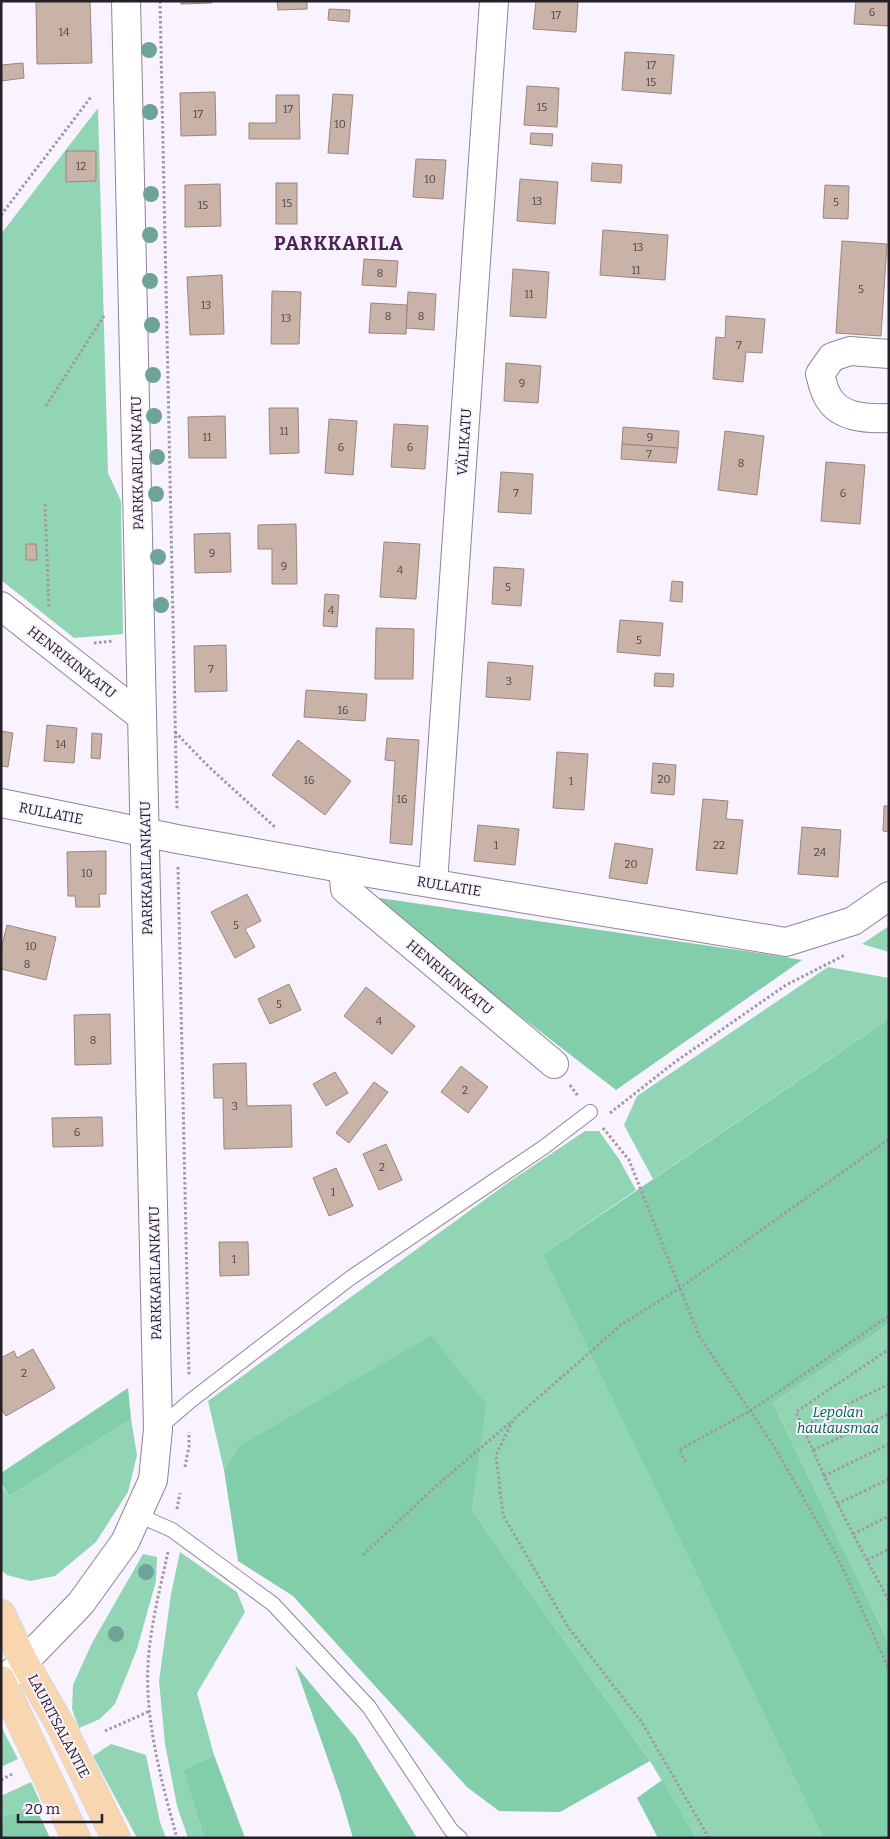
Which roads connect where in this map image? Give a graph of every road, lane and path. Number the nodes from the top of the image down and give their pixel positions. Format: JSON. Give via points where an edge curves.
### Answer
{"nodes":[{"id":1,"x":126,"y":1,"type":"edge"},
{"id":2,"x":160,"y":1,"type":"edge"},
{"id":3,"x":494,"y":1,"type":"edge"},
{"id":4,"x":91,"y":97,"type":"dead end"},
{"id":5,"x":1,"y":215,"type":"edge"},
{"id":6,"x":133,"y":277,"type":"junction"},
{"id":7,"x":889,"y":354,"type":"edge"},
{"id":8,"x":46,"y":406,"type":"dead end"},
{"id":9,"x":889,"y":418,"type":"edge"},
{"id":10,"x":45,"y":504,"type":"dead end"},
{"id":11,"x":1,"y":606,"type":"edge"},
{"id":12,"x":50,"y":645,"type":"junction"},
{"id":13,"x":142,"y":717,"type":"junction"},
{"id":14,"x":175,"y":732,"type":"junction"},
{"id":15,"x":1,"y":803,"type":"edge"},
{"id":16,"x":145,"y":831,"type":"junction"},
{"id":17,"x":280,"y":832,"type":"dead end"},
{"id":18,"x":177,"y":839,"type":"junction"},
{"id":19,"x":344,"y":879,"type":"junction"},
{"id":20,"x":433,"y":883,"type":"junction"},
{"id":21,"x":889,"y":896,"type":"edge"},
{"id":22,"x":853,"y":951,"type":"dead end"},
{"id":23,"x":554,"y":1064,"type":"joint"},
{"id":24,"x":594,"y":1117,"type":"junction"},
{"id":25,"x":889,"y":1139,"type":"edge"},
{"id":26,"x":680,"y":1288,"type":"junction"},
{"id":27,"x":889,"y":1316,"type":"edge"},
{"id":28,"x":889,"y":1349,"type":"edge"},
{"id":29,"x":889,"y":1384,"type":"edge"},
{"id":30,"x":750,"y":1411,"type":"junction"},
{"id":31,"x":889,"y":1414,"type":"edge"},
{"id":32,"x":513,"y":1420,"type":"junction"},
{"id":33,"x":802,"y":1427,"type":"junction"},
{"id":34,"x":158,"y":1429,"type":"junction"},
{"id":35,"x":889,"y":1444,"type":"edge"},
{"id":36,"x":813,"y":1450,"type":"junction"},
{"id":37,"x":686,"y":1462,"type":"dead end"},
{"id":38,"x":824,"y":1476,"type":"junction"},
{"id":39,"x":889,"y":1479,"type":"edge"},
{"id":40,"x":838,"y":1504,"type":"junction"},
{"id":41,"x":138,"y":1515,"type":"junction"},
{"id":42,"x":889,"y":1516,"type":"edge"},
{"id":43,"x":852,"y":1534,"type":"junction"},
{"id":44,"x":889,"y":1549,"type":"edge"},
{"id":45,"x":363,"y":1555,"type":"dead end"},
{"id":46,"x":867,"y":1560,"type":"junction"},
{"id":47,"x":887,"y":1593,"type":"edge"},
{"id":48,"x":889,"y":1601,"type":"edge"},
{"id":49,"x":1,"y":1614,"type":"edge"},
{"id":50,"x":24,"y":1662,"type":"junction"},
{"id":51,"x":889,"y":1669,"type":"edge"},
{"id":52,"x":2,"y":1680,"type":"edge"},
{"id":53,"x":150,"y":1711,"type":"dead end"},
{"id":54,"x":105,"y":1731,"type":"dead end"},
{"id":55,"x":17,"y":1772,"type":"dead end"},
{"id":56,"x":1,"y":1780,"type":"edge"},
{"id":57,"x":76,"y":1838,"type":"edge"},
{"id":58,"x":116,"y":1838,"type":"edge"},
{"id":59,"x":460,"y":1838,"type":"edge"},
{"id":60,"x":709,"y":1838,"type":"edge"}],
"edges":[{"from":1,"to":6,"type":"street","name":"PARKKARILANKATU"},
{"from":2,"to":14,"type":"path"},
{"from":3,"to":20,"type":"street","name":"VÄLIKATU"},
{"from":4,"to":5,"type":"path"},
{"from":6,"to":8,"type":"path"},
{"from":6,"to":13,"type":"street","name":"PARKKARILANKATU"},
{"from":7,"to":9,"type":"street","via":[[850,351],[832,357],[820,374],[826,394],[835,407],[850,416]]},
{"from":10,"to":12,"type":"path"},
{"from":11,"to":12,"type":"street","name":"HENRIKINKATU"},
{"from":12,"to":13,"type":"street","name":"HENRIKINKATU"},
{"from":13,"to":16,"type":"street","name":"PARKKARILANKATU"},
{"from":14,"to":17,"type":"path"},
{"from":14,"to":18,"type":"path"},
{"from":15,"to":16,"type":"street","name":"RULLATIE"},
{"from":16,"to":18,"type":"street","name":"RULLATIE"},
{"from":16,"to":34,"type":"street","name":"PARKKARILANKATU"},
{"from":18,"to":19,"type":"street","name":"RULLATIE"},
{"from":19,"to":20,"type":"street","name":"RULLATIE"},
{"from":19,"to":23,"type":"street","name":"HENRIKINKATU"},
{"from":20,"to":21,"type":"street","name":"RULLATIE","via":[[786,942],[853,921]]},
{"from":22,"to":24,"type":"path","via":[[786,985]]},
{"from":23,"to":24,"type":"path"},
{"from":24,"to":26,"type":"path","via":[[629,1160]]},
{"from":24,"to":34,"type":"lane","via":[[544,1147],[349,1279]]},
{"from":25,"to":26,"type":"path"},
{"from":26,"to":30,"type":"path","via":[[699,1336]]},
{"from":26,"to":32,"type":"path","via":[[622,1324]]},
{"from":27,"to":30,"type":"path"},
{"from":28,"to":33,"type":"path","via":[[796,1412]]},
{"from":29,"to":33,"type":"path"},
{"from":30,"to":37,"type":"path","via":[[680,1450]]},
{"from":30,"to":51,"type":"path","via":[[838,1558]]},
{"from":31,"to":36,"type":"path"},
{"from":32,"to":45,"type":"path","via":[[435,1486]]},
{"from":32,"to":60,"type":"path","via":[[496,1455],[503,1515],[568,1627],[641,1721]]},
{"from":33,"to":36,"type":"path"},
{"from":34,"to":41,"type":"street","name":"PARKKARILANKATU","via":[[154,1480]]},
{"from":35,"to":38,"type":"path"},
{"from":36,"to":38,"type":"path"},
{"from":38,"to":40,"type":"path"},
{"from":39,"to":40,"type":"path"},
{"from":40,"to":43,"type":"path"},
{"from":41,"to":50,"type":"street","name":"PARKKARILANKATU","via":[[125,1542],[81,1603]]},
{"from":41,"to":59,"type":"lane","via":[[172,1530],[273,1604],[369,1707],[451,1830]]},
{"from":42,"to":43,"type":"path"},
{"from":43,"to":46,"type":"path"},
{"from":44,"to":46,"type":"path"},
{"from":46,"to":47,"type":"path"},
{"from":47,"to":48,"type":"path"},
{"from":49,"to":50,"type":"main road","name":"LAURITSALANTIE"},
{"from":50,"to":52,"type":"street","name":"PARKKARILANKATU"},
{"from":50,"to":58,"type":"main road","name":"LAURITSALANTIE","via":[[62,1728]]},
{"from":52,"to":57,"type":"main road"},
{"from":53,"to":54,"type":"path"},
{"from":55,"to":56,"type":"path"}]}
